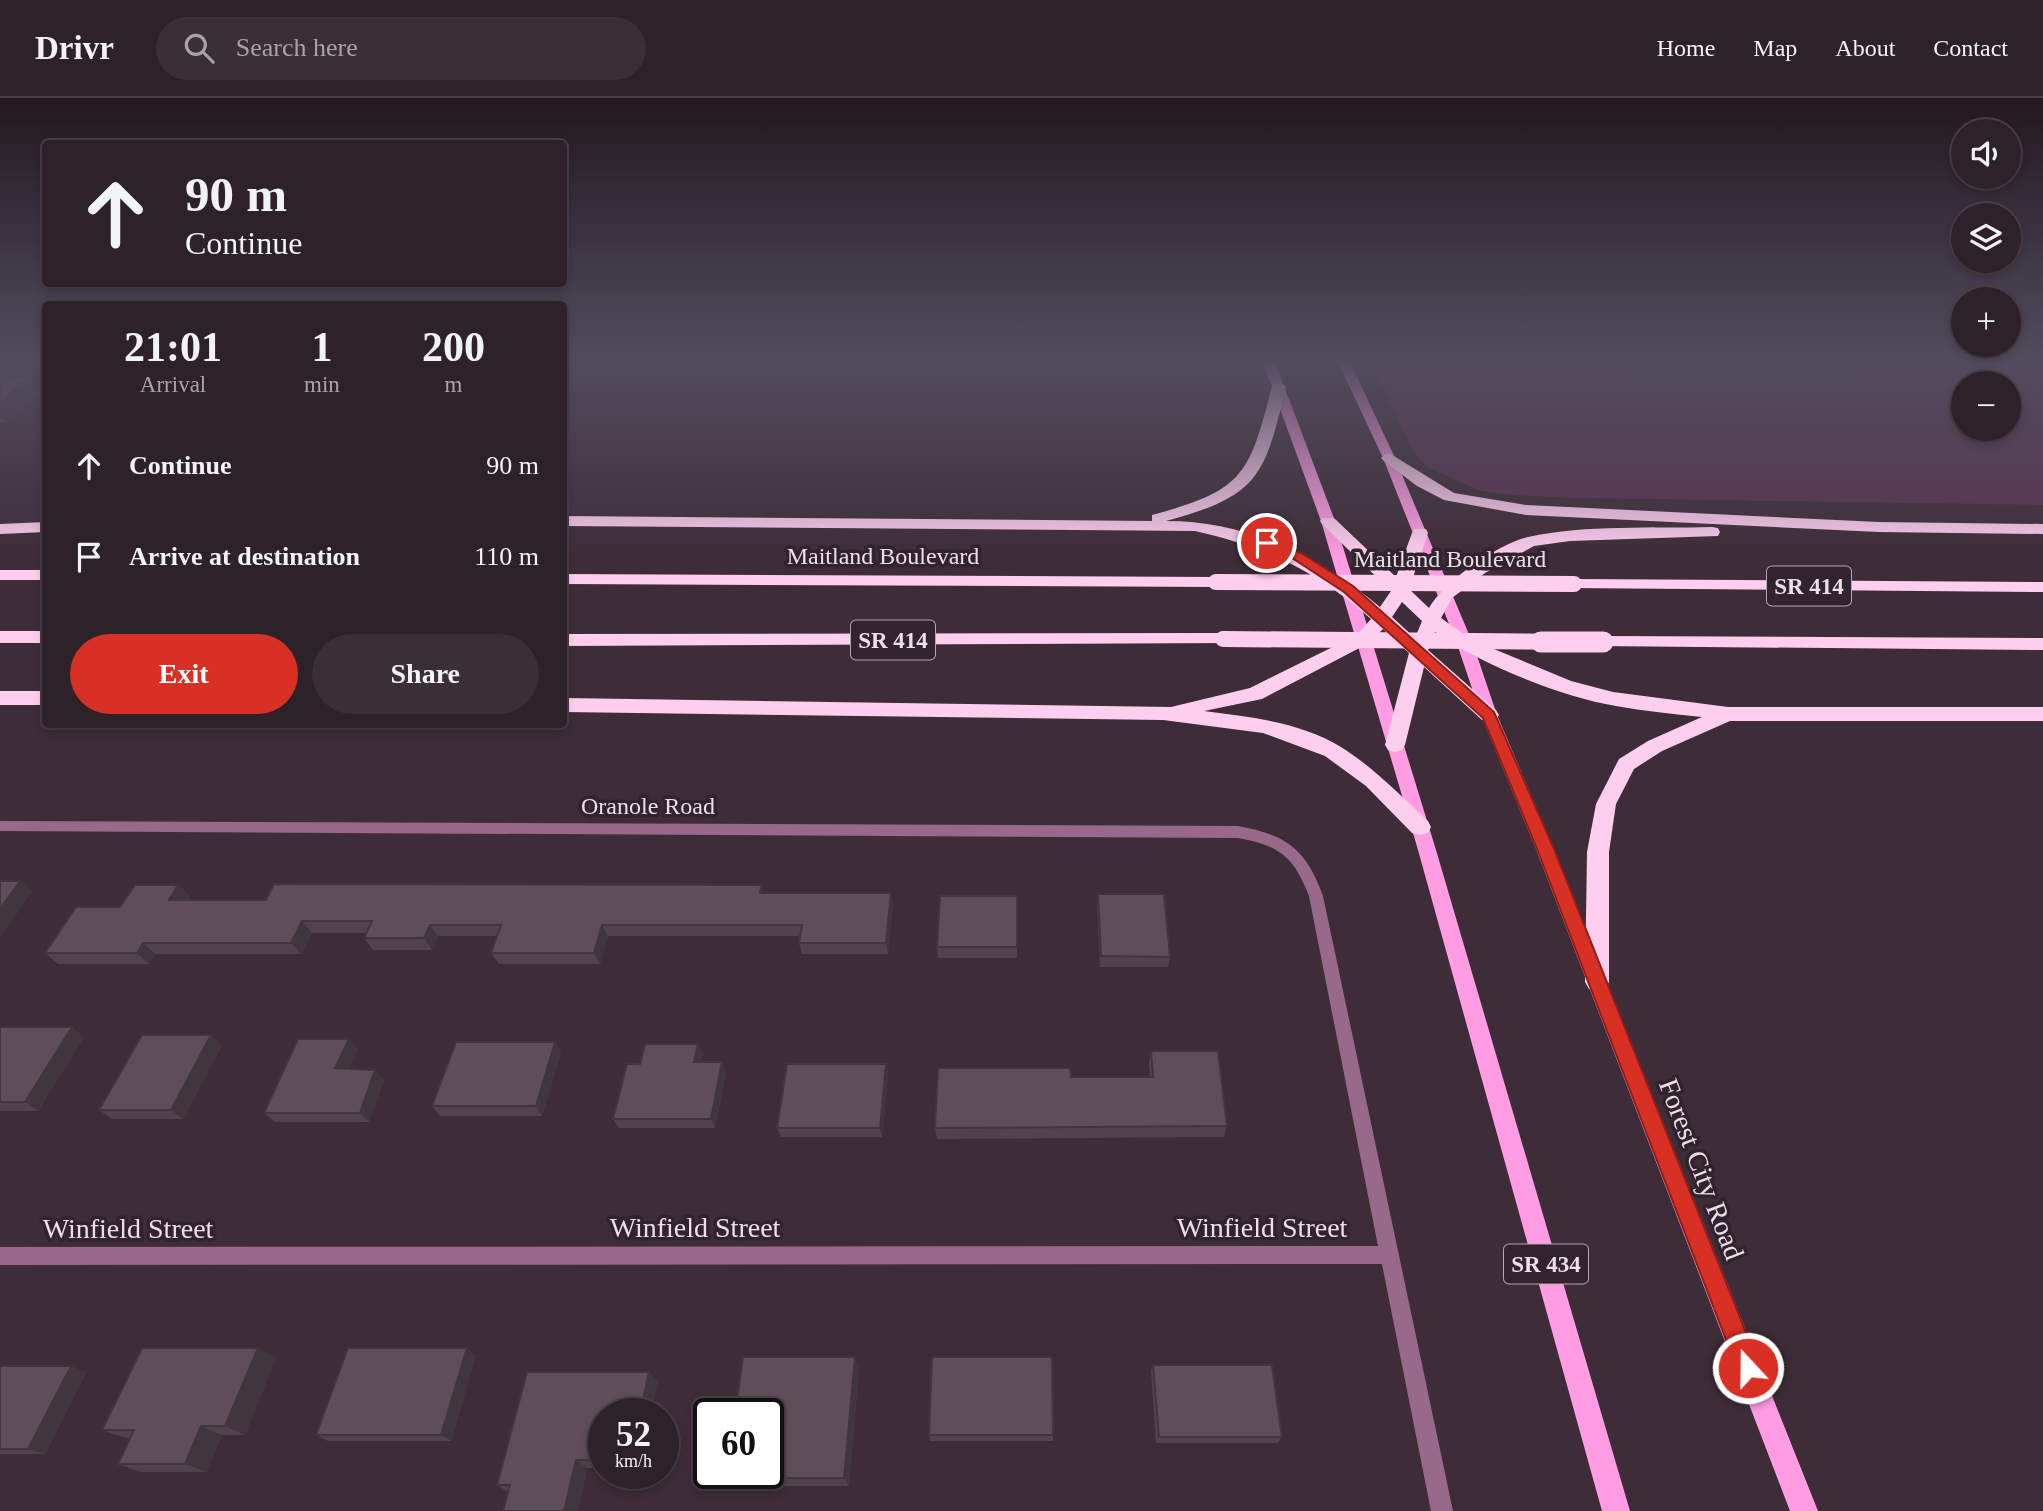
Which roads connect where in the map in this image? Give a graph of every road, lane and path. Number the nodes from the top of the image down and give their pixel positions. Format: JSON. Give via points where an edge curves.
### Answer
{"nodes":[{"id":1,"x":1268,"y":428,"type":"edge"},
{"id":2,"x":1294,"y":428,"type":"edge"},
{"id":3,"x":1376,"y":428,"type":"edge"},
{"id":4,"x":1390,"y":458,"type":"junction"},
{"id":5,"x":567,"y":521,"type":"edge"},
{"id":6,"x":1328,"y":521,"type":"junction"},
{"id":7,"x":1123,"y":526,"type":"junction"},
{"id":8,"x":42,"y":527,"type":"edge"},
{"id":9,"x":1878,"y":527,"type":"junction"},
{"id":10,"x":0,"y":529,"type":"edge"},
{"id":11,"x":2043,"y":529,"type":"edge"},
{"id":12,"x":1420,"y":533,"type":"junction"},
{"id":13,"x":0,"y":575,"type":"edge"},
{"id":14,"x":42,"y":575,"type":"edge"},
{"id":15,"x":567,"y":579,"type":"edge"},
{"id":16,"x":2043,"y":587,"type":"edge"},
{"id":17,"x":1349,"y":589,"type":"junction"},
{"id":18,"x":1400,"y":590,"type":"junction"},
{"id":19,"x":1445,"y":595,"type":"junction"},
{"id":20,"x":1383,"y":617,"type":"junction"},
{"id":21,"x":1431,"y":620,"type":"junction"},
{"id":22,"x":0,"y":637,"type":"edge"},
{"id":23,"x":42,"y":637,"type":"edge"},
{"id":24,"x":1363,"y":639,"type":"junction"},
{"id":25,"x":567,"y":640,"type":"edge"},
{"id":26,"x":1465,"y":644,"type":"junction"},
{"id":27,"x":2043,"y":644,"type":"edge"},
{"id":28,"x":1419,"y":650,"type":"junction"},
{"id":29,"x":0,"y":698,"type":"edge"},
{"id":30,"x":42,"y":698,"type":"edge"},
{"id":31,"x":567,"y":705,"type":"edge"},
{"id":32,"x":1163,"y":713,"type":"junction"},
{"id":33,"x":1728,"y":714,"type":"junction"},
{"id":34,"x":2043,"y":714,"type":"edge"},
{"id":35,"x":1489,"y":715,"type":"junction"},
{"id":36,"x":1395,"y":745,"type":"junction"},
{"id":37,"x":0,"y":826,"type":"edge"},
{"id":38,"x":1420,"y":827,"type":"junction"},
{"id":39,"x":1597,"y":982,"type":"junction"},
{"id":40,"x":1390,"y":1255,"type":"junction"},
{"id":41,"x":0,"y":1256,"type":"edge"},
{"id":42,"x":1441,"y":1511,"type":"edge"},
{"id":43,"x":1616,"y":1511,"type":"edge"},
{"id":44,"x":1804,"y":1511,"type":"edge"}],
"edges":[{"from":1,"to":7,"type":"highway","via":[[1258,463],[1224,496]]},
{"from":2,"to":6,"type":"main road","number":"SR 434"},
{"from":3,"to":4,"type":"main road","name":"Forest City Road"},
{"from":4,"to":9,"type":"highway","via":[[1450,497],[1526,510]]},
{"from":4,"to":12,"type":"main road","name":"Forest City Road"},
{"from":5,"to":7,"type":"highway"},
{"from":6,"to":17,"type":"main road","number":"SR 434"},
{"from":6,"to":18,"type":"highway"},
{"from":7,"to":17,"type":"highway","via":[[1233,531],[1296,555]]},
{"from":8,"to":10,"type":"highway"},
{"from":9,"to":11,"type":"highway"},
{"from":9,"to":19,"type":"highway","via":[[1530,542],[1497,558]]},
{"from":12,"to":18,"type":"highway"},
{"from":12,"to":19,"type":"main road","name":"Forest City Road"},
{"from":13,"to":14,"type":"highway"},
{"from":15,"to":16,"type":"highway","name":"Maitland Boulevard","number":"SR 414","bridge":true},
{"from":17,"to":20,"type":"highway"},
{"from":17,"to":24,"type":"main road","number":"SR 434"},
{"from":18,"to":20,"type":"highway"},
{"from":18,"to":21,"type":"highway"},
{"from":19,"to":21,"type":"highway"},
{"from":19,"to":26,"type":"main road","name":"Forest City Road"},
{"from":20,"to":24,"type":"highway"},
{"from":20,"to":28,"type":"highway"},
{"from":21,"to":26,"type":"highway"},
{"from":21,"to":28,"type":"highway"},
{"from":22,"to":23,"type":"highway"},
{"from":24,"to":32,"type":"highway","via":[[1255,694]]},
{"from":24,"to":36,"type":"main road","number":"SR 434"},
{"from":25,"to":27,"type":"highway","number":"SR 414","bridge":true},
{"from":26,"to":33,"type":"highway","via":[[1555,682],[1613,699]]},
{"from":26,"to":35,"type":"main road","name":"Forest City Road"},
{"from":28,"to":35,"type":"highway"},
{"from":28,"to":36,"type":"highway"},
{"from":29,"to":30,"type":"highway"},
{"from":31,"to":32,"type":"highway"},
{"from":32,"to":38,"type":"highway","via":[[1263,726],[1332,751],[1373,780]]},
{"from":33,"to":34,"type":"highway"},
{"from":33,"to":39,"type":"highway","via":[[1626,764],[1606,804],[1598,852]]},
{"from":35,"to":39,"type":"main road","name":"Forest City Road"},
{"from":36,"to":38,"type":"main road","number":"SR 434"},
{"from":37,"to":40,"type":"street","name":"Oranole Road","via":[[1258,835],[1292,850],[1303,863],[1316,896]]},
{"from":38,"to":43,"type":"main road","number":"SR 434"},
{"from":39,"to":44,"type":"main road","name":"Forest City Road"},
{"from":40,"to":41,"type":"street","name":"Winfield Street"},
{"from":40,"to":42,"type":"street"}]}
